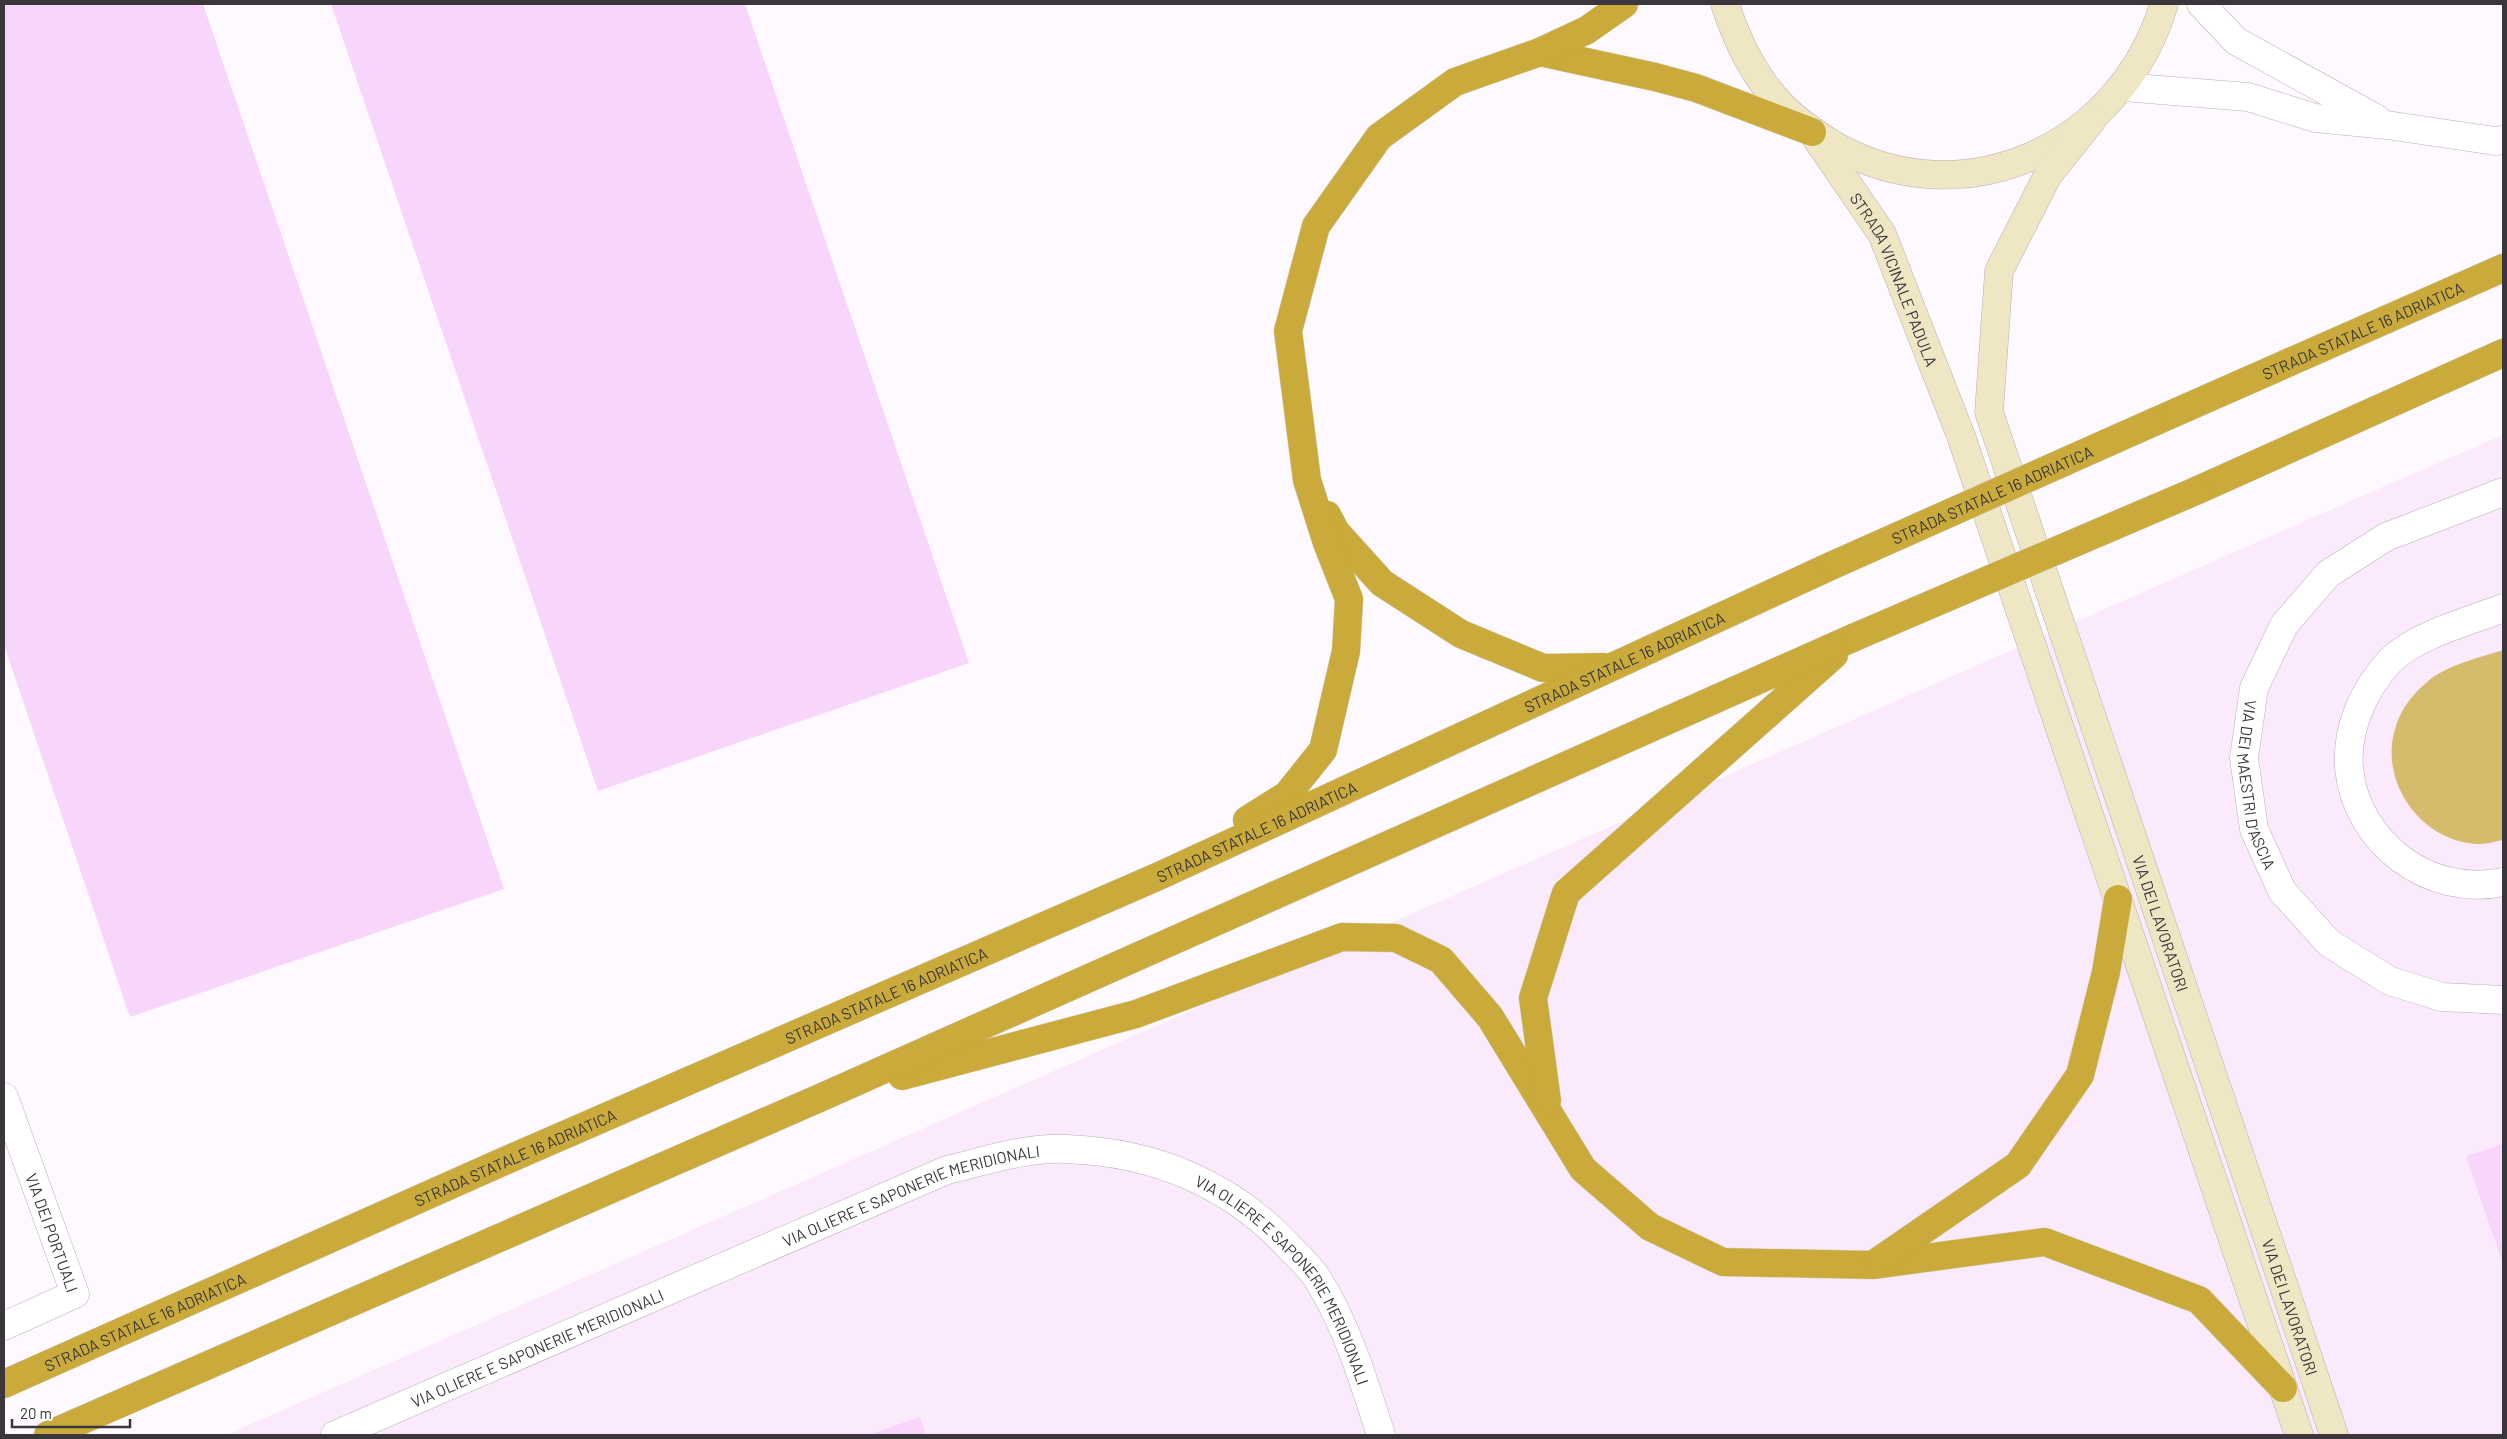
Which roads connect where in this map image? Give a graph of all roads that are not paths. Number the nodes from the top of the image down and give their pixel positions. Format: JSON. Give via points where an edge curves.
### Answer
{"nodes":[{"id":1,"x":1624,"y":4,"type":"edge"},
{"id":2,"x":1725,"y":4,"type":"edge"},
{"id":3,"x":2164,"y":4,"type":"edge"},
{"id":4,"x":2201,"y":4,"type":"edge"},
{"id":5,"x":1540,"y":52,"type":"junction"},
{"id":6,"x":2123,"y":87,"type":"junction"},
{"id":7,"x":2092,"y":120,"type":"junction"},
{"id":8,"x":2387,"y":125,"type":"junction"},
{"id":9,"x":1812,"y":132,"type":"junction"},
{"id":10,"x":2503,"y":140,"type":"edge"},
{"id":11,"x":2503,"y":268,"type":"edge"},
{"id":12,"x":2503,"y":353,"type":"edge"},
{"id":13,"x":1989,"y":412,"type":"joint"},
{"id":14,"x":1961,"y":436,"type":"joint"},
{"id":15,"x":1307,"y":480,"type":"junction"},
{"id":16,"x":2503,"y":492,"type":"edge"},
{"id":17,"x":2503,"y":608,"type":"edge"},
{"id":18,"x":1855,"y":637,"type":"junction"},
{"id":19,"x":1613,"y":667,"type":"junction"},
{"id":20,"x":1159,"y":876,"type":"junction"},
{"id":21,"x":2503,"y":882,"type":"edge"},
{"id":22,"x":2118,"y":898,"type":"junction"},
{"id":23,"x":2503,"y":1000,"type":"edge"},
{"id":24,"x":4,"y":1097,"type":"edge"},
{"id":25,"x":822,"y":1097,"type":"junction"},
{"id":26,"x":1548,"y":1110,"type":"junction"},
{"id":27,"x":1873,"y":1265,"type":"junction"},
{"id":28,"x":4,"y":1326,"type":"edge"},
{"id":29,"x":4,"y":1384,"type":"edge"},
{"id":30,"x":2283,"y":1388,"type":"junction"},
{"id":31,"x":48,"y":1435,"type":"edge"},
{"id":32,"x":335,"y":1435,"type":"edge"},
{"id":33,"x":1381,"y":1435,"type":"edge"},
{"id":34,"x":2299,"y":1435,"type":"edge"},
{"id":35,"x":2334,"y":1435,"type":"edge"}],
"edges":[{"from":1,"to":5,"type":"highway","via":[[1587,30]]},
{"from":2,"to":9,"type":"main road","name":"STRADA VICINALE PADULA","via":[[1737,39],[1758,77],[1775,99]]},
{"from":3,"to":6,"type":"main road","name":"STRADA VICINALE PADULA","via":[[2157,28]]},
{"from":4,"to":8,"type":"street","via":[[2236,41]]},
{"from":5,"to":9,"type":"highway","via":[[1688,86]]},
{"from":5,"to":15,"type":"highway","via":[[1456,82],[1379,137],[1316,226],[1288,331]]},
{"from":6,"to":7,"type":"main road","name":"STRADA VICINALE PADULA"},
{"from":6,"to":8,"type":"street","via":[[2248,97],[2316,118]]},
{"from":7,"to":9,"type":"main road","name":"STRADA VICINALE PADULA","via":[[2058,144],[2033,156],[1966,174],[1934,174],[1882,166],[1849,154]]},
{"from":7,"to":13,"type":"main road","name":"STRADA VICINALE PADULA","via":[[2048,175],[1999,272]]},
{"from":8,"to":10,"type":"street"},
{"from":9,"to":14,"type":"main road","name":"STRADA VICINALE PADULA","via":[[1882,234]]},
{"from":11,"to":19,"type":"highway","name":"STRADA STATALE 16 ADRIATICA","bridge":true,"via":[[1833,565]]},
{"from":12,"to":18,"type":"highway","bridge":true,"via":[[2198,490]]},
{"from":13,"to":35,"type":"main road","name":"VIA DEI LAVORATORI"},
{"from":14,"to":22,"type":"main road","name":"VIA DEI LAVORATORI"},
{"from":15,"to":19,"type":"highway","via":[[1336,532],[1382,583],[1461,634],[1543,668]]},
{"from":15,"to":20,"type":"highway","via":[[1349,600],[1346,650],[1323,750],[1287,795]]},
{"from":16,"to":23,"type":"street","name":"VIA DEI MAESTRI D’ASCIA","via":[[2386,537],[2328,574],[2284,625],[2254,688],[2244,758],[2254,829],[2282,891],[2329,943],[2390,981],[2442,997]]},
{"from":17,"to":21,"type":"street","via":[[2426,637],[2392,660],[2366,691],[2352,728],[2349,768],[2358,806],[2379,840],[2409,866],[2446,882],[2487,886]]},
{"from":18,"to":25,"type":"highway"},
{"from":18,"to":26,"type":"highway","via":[[1566,894],[1533,998]]},
{"from":19,"to":20,"type":"highway","name":"STRADA STATALE 16 ADRIATICA"},
{"from":20,"to":29,"type":"highway","name":"STRADA STATALE 16 ADRIATICA","via":[[500,1162]]},
{"from":22,"to":27,"type":"highway","via":[[2106,972],[2080,1075],[2018,1165]]},
{"from":22,"to":30,"type":"main road","name":"VIA DEI LAVORATORI"},
{"from":24,"to":28,"type":"street","name":"VIA DEI PORTUALI","via":[[75,1294]]},
{"from":25,"to":26,"type":"highway","via":[[1136,1014],[1342,937],[1396,938],[1441,960],[1490,1017]]},
{"from":25,"to":31,"type":"highway"},
{"from":26,"to":27,"type":"highway","via":[[1583,1169],[1650,1227],[1723,1262]]},
{"from":27,"to":30,"type":"highway","via":[[2045,1242],[2199,1300]]},
{"from":30,"to":34,"type":"main road","name":"VIA DEI LAVORATORI"},
{"from":32,"to":33,"type":"street","name":"VIA OLIERE E SAPONERIE MERIDIONALI","via":[[947,1170],[1012,1154],[1064,1149],[1128,1155],[1176,1169],[1220,1191],[1270,1226],[1316,1276],[1340,1321]]}]}
